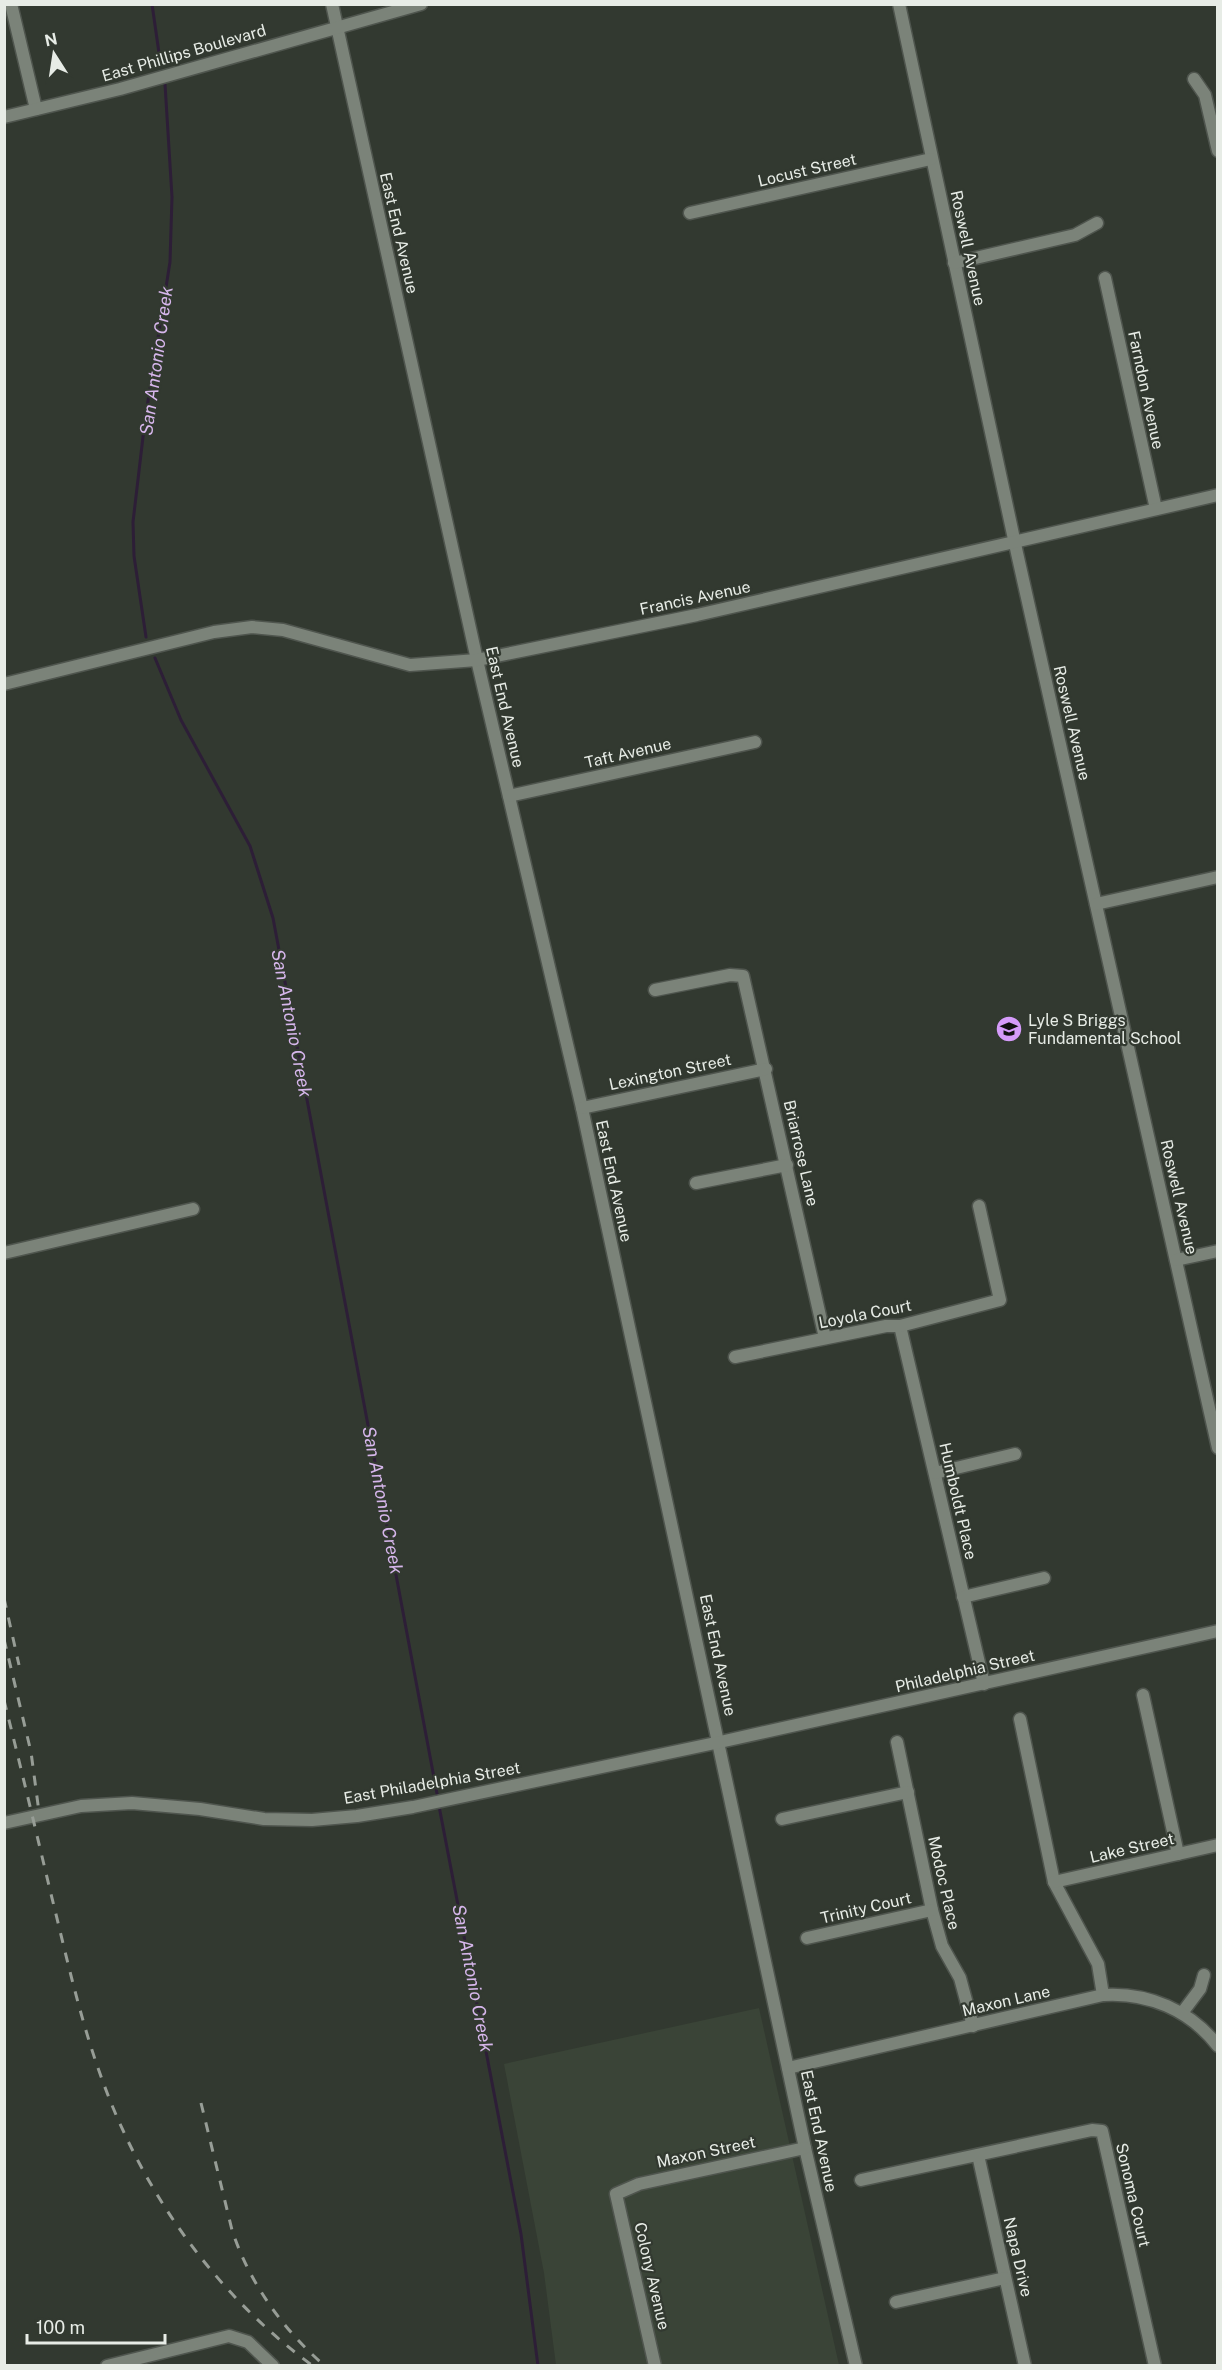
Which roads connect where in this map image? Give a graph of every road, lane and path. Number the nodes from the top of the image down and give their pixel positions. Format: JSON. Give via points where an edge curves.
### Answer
{"nodes":[{"id":1,"x":10,"y":4,"type":"edge"},
{"id":2,"x":332,"y":4,"type":"edge"},
{"id":3,"x":421,"y":4,"type":"edge"},
{"id":4,"x":899,"y":4,"type":"edge"},
{"id":5,"x":337,"y":28,"type":"junction"},
{"id":6,"x":1194,"y":79,"type":"dead end"},
{"id":7,"x":36,"y":110,"type":"junction"},
{"id":8,"x":4,"y":117,"type":"edge"},
{"id":9,"x":1216,"y":143,"type":"edge"},
{"id":10,"x":931,"y":159,"type":"junction"},
{"id":11,"x":690,"y":213,"type":"dead end"},
{"id":12,"x":1097,"y":223,"type":"dead end"},
{"id":13,"x":954,"y":263,"type":"junction"},
{"id":14,"x":1105,"y":278,"type":"dead end"},
{"id":15,"x":1218,"y":495,"type":"edge"},
{"id":16,"x":1156,"y":509,"type":"junction"},
{"id":17,"x":1015,"y":542,"type":"junction"},
{"id":18,"x":477,"y":660,"type":"junction"},
{"id":19,"x":4,"y":684,"type":"edge"},
{"id":20,"x":755,"y":742,"type":"dead end"},
{"id":21,"x":509,"y":796,"type":"junction"},
{"id":22,"x":1218,"y":877,"type":"edge"},
{"id":23,"x":1096,"y":904,"type":"junction"},
{"id":24,"x":656,"y":990,"type":"dead end"},
{"id":25,"x":766,"y":1069,"type":"junction"},
{"id":26,"x":582,"y":1108,"type":"junction"},
{"id":27,"x":787,"y":1165,"type":"junction"},
{"id":28,"x":696,"y":1184,"type":"dead end"},
{"id":29,"x":979,"y":1206,"type":"dead end"},
{"id":30,"x":193,"y":1209,"type":"dead end"},
{"id":31,"x":1218,"y":1251,"type":"edge"},
{"id":32,"x":4,"y":1253,"type":"edge"},
{"id":33,"x":1176,"y":1260,"type":"junction"},
{"id":34,"x":900,"y":1326,"type":"junction"},
{"id":35,"x":825,"y":1338,"type":"junction"},
{"id":36,"x":735,"y":1357,"type":"dead end"},
{"id":37,"x":1218,"y":1448,"type":"edge"},
{"id":38,"x":1015,"y":1454,"type":"dead end"},
{"id":39,"x":935,"y":1473,"type":"junction"},
{"id":40,"x":1044,"y":1578,"type":"dead end"},
{"id":41,"x":963,"y":1597,"type":"junction"},
{"id":42,"x":1218,"y":1630,"type":"edge"},
{"id":43,"x":984,"y":1684,"type":"junction"},
{"id":44,"x":1143,"y":1695,"type":"dead end"},
{"id":45,"x":1020,"y":1719,"type":"dead end"},
{"id":46,"x":720,"y":1742,"type":"junction"},
{"id":47,"x":897,"y":1742,"type":"dead end"},
{"id":48,"x":908,"y":1792,"type":"junction"},
{"id":49,"x":782,"y":1819,"type":"dead end"},
{"id":50,"x":4,"y":1823,"type":"edge"},
{"id":51,"x":1218,"y":1845,"type":"edge"},
{"id":52,"x":1178,"y":1854,"type":"junction"},
{"id":53,"x":1054,"y":1882,"type":"junction"},
{"id":54,"x":933,"y":1910,"type":"junction"},
{"id":55,"x":807,"y":1938,"type":"dead end"},
{"id":56,"x":1204,"y":1975,"type":"dead end"},
{"id":57,"x":1103,"y":1995,"type":"junction"},
{"id":58,"x":1182,"y":2013,"type":"junction"},
{"id":59,"x":973,"y":2026,"type":"junction"},
{"id":60,"x":1218,"y":2046,"type":"edge"},
{"id":61,"x":789,"y":2068,"type":"junction"},
{"id":62,"x":805,"y":2148,"type":"junction"},
{"id":63,"x":978,"y":2155,"type":"junction"},
{"id":64,"x":861,"y":2180,"type":"dead end"},
{"id":65,"x":616,"y":2194,"type":"joint"},
{"id":66,"x":1005,"y":2277,"type":"junction"},
{"id":67,"x":896,"y":2302,"type":"dead end"},
{"id":68,"x":107,"y":2366,"type":"edge"},
{"id":69,"x":273,"y":2366,"type":"edge"},
{"id":70,"x":655,"y":2366,"type":"edge"},
{"id":71,"x":856,"y":2366,"type":"edge"},
{"id":72,"x":1025,"y":2366,"type":"edge"},
{"id":73,"x":1155,"y":2366,"type":"edge"}],
"edges":[{"from":1,"to":7,"type":"street"},
{"from":2,"to":5,"type":"street","name":"East End Avenue"},
{"from":3,"to":5,"type":"street","name":"East Phillips Boulevard"},
{"from":4,"to":10,"type":"street","name":"Roswell Avenue"},
{"from":5,"to":7,"type":"street","name":"East Phillips Boulevard"},
{"from":5,"to":18,"type":"street","name":"East End Avenue"},
{"from":6,"to":9,"type":"street","via":[[1205,95]]},
{"from":7,"to":8,"type":"street","name":"East Phillips Boulevard"},
{"from":10,"to":11,"type":"street","name":"Locust Street"},
{"from":10,"to":13,"type":"street","name":"Roswell Avenue"},
{"from":12,"to":13,"type":"street","via":[[1075,235]]},
{"from":13,"to":17,"type":"street","name":"Roswell Avenue"},
{"from":14,"to":16,"type":"street","name":"Farndon Avenue"},
{"from":15,"to":16,"type":"street","name":"Francis Avenue"},
{"from":16,"to":17,"type":"street","name":"Francis Avenue"},
{"from":17,"to":18,"type":"street","name":"Francis Avenue","via":[[697,615]]},
{"from":17,"to":23,"type":"street","name":"Roswell Avenue"},
{"from":18,"to":19,"type":"street","name":"Francis Avenue","via":[[410,665],[283,630],[252,627],[176,641]]},
{"from":18,"to":21,"type":"street","name":"East End Avenue"},
{"from":20,"to":21,"type":"street","name":"Taft Avenue"},
{"from":21,"to":26,"type":"street","name":"East End Avenue"},
{"from":22,"to":23,"type":"street"},
{"from":23,"to":33,"type":"street","name":"Roswell Avenue"},
{"from":24,"to":25,"type":"street","name":"Briarrose Lane","via":[[743,975]]},
{"from":25,"to":26,"type":"street","name":"Lexington Street"},
{"from":25,"to":27,"type":"street","name":"Briarrose Lane"},
{"from":26,"to":46,"type":"street","name":"East End Avenue"},
{"from":27,"to":28,"type":"street"},
{"from":27,"to":35,"type":"street","name":"Briarrose Lane"},
{"from":29,"to":34,"type":"street","name":"Loyola Court","via":[[1000,1300]]},
{"from":30,"to":32,"type":"street"},
{"from":31,"to":33,"type":"street"},
{"from":33,"to":37,"type":"street","name":"Roswell Avenue"},
{"from":34,"to":35,"type":"street","name":"Loyola Court"},
{"from":34,"to":39,"type":"street","name":"Humboldt Place"},
{"from":35,"to":36,"type":"street","name":"Loyola Court"},
{"from":38,"to":39,"type":"street"},
{"from":39,"to":41,"type":"street","name":"Humboldt Place"},
{"from":40,"to":41,"type":"street"},
{"from":41,"to":43,"type":"street","name":"Humboldt Place"},
{"from":42,"to":43,"type":"street","name":"Philadelphia Street"},
{"from":43,"to":46,"type":"street","name":"Philadelphia Street"},
{"from":44,"to":52,"type":"street"},
{"from":45,"to":53,"type":"street"},
{"from":46,"to":50,"type":"street","name":"East Philadelphia Street","via":[[357,1816],[264,1819],[132,1803],[81,1806]]},
{"from":46,"to":61,"type":"street","name":"East End Avenue"},
{"from":47,"to":48,"type":"street","name":"Modoc Place"},
{"from":48,"to":49,"type":"street"},
{"from":48,"to":54,"type":"street","name":"Modoc Place"},
{"from":51,"to":52,"type":"street","name":"Lake Street"},
{"from":52,"to":53,"type":"street","name":"Lake Street"},
{"from":53,"to":57,"type":"street","via":[[1098,1964]]},
{"from":54,"to":55,"type":"street","name":"Trinity Court"},
{"from":54,"to":59,"type":"street","name":"Modoc Place","via":[[942,1946],[960,1978]]},
{"from":56,"to":58,"type":"street","via":[[1200,1989]]},
{"from":57,"to":58,"type":"street","name":"Maxon Lane","via":[[1129,1994],[1153,1999]]},
{"from":57,"to":59,"type":"street","name":"Maxon Lane"},
{"from":58,"to":60,"type":"street","name":"Maxon Lane"},
{"from":59,"to":61,"type":"street","name":"Maxon Lane"},
{"from":61,"to":62,"type":"street","name":"East End Avenue"},
{"from":62,"to":65,"type":"street","name":"Maxon Street","via":[[639,2184]]},
{"from":62,"to":71,"type":"street","name":"East End Avenue"},
{"from":63,"to":64,"type":"street","name":"Sonoma Court"},
{"from":63,"to":66,"type":"street","name":"Napa Drive"},
{"from":63,"to":73,"type":"street","name":"Sonoma Court","via":[[1102,2131]]},
{"from":65,"to":70,"type":"street","name":"Colony Avenue"},
{"from":66,"to":67,"type":"street"},
{"from":66,"to":72,"type":"street","name":"Napa Drive"},
{"from":68,"to":69,"type":"street","via":[[229,2336],[248,2342]]}]}
